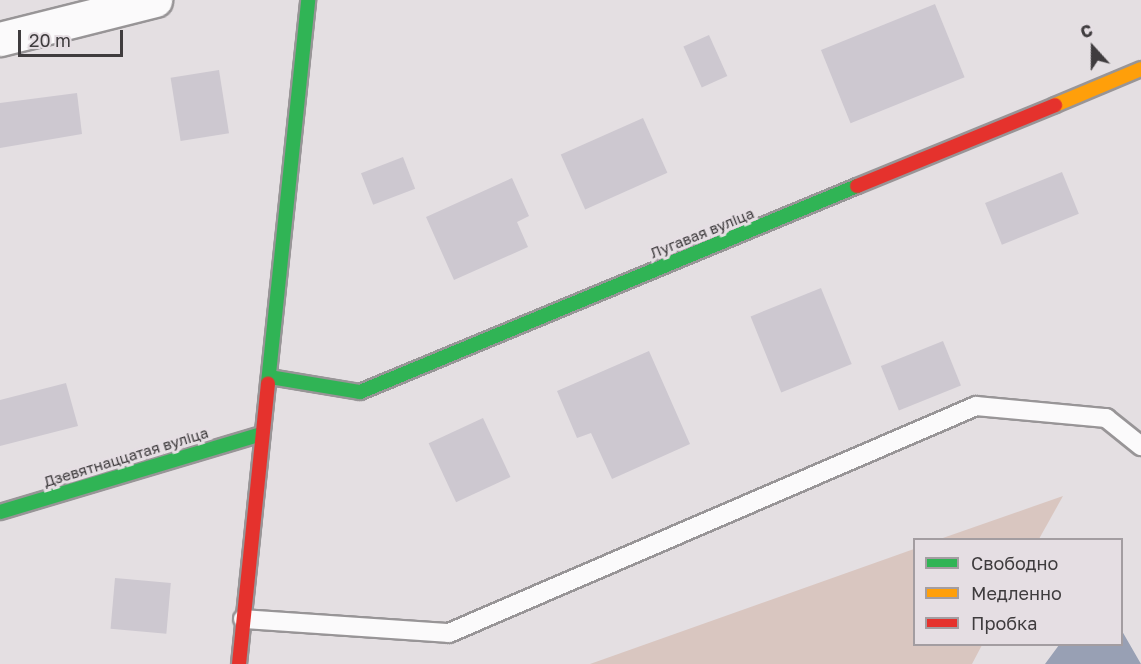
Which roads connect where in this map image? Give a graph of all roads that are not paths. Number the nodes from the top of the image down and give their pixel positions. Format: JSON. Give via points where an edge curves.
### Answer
{"nodes":[{"id":1,"x":155,"y":0,"type":"edge"},
{"id":2,"x":308,"y":0,"type":"edge"},
{"id":3,"x":0,"y":39,"type":"edge"},
{"id":4,"x":1141,"y":69,"type":"edge"},
{"id":5,"x":270,"y":377,"type":"junction"},
{"id":6,"x":262,"y":434,"type":"junction"},
{"id":7,"x":1141,"y":446,"type":"edge"},
{"id":8,"x":0,"y":512,"type":"edge"},
{"id":9,"x":243,"y":619,"type":"junction"},
{"id":10,"x":239,"y":664,"type":"edge"}],
"edges":[{"from":1,"to":3,"type":"street"},
{"from":2,"to":5,"type":"street"},
{"from":4,"to":5,"type":"street","name":"Лугавая вуліца","via":[[360,392]]},
{"from":5,"to":6,"type":"street"},
{"from":6,"to":8,"type":"street","name":"Дзевятнаццатая вуліца"},
{"from":6,"to":9,"type":"street"},
{"from":7,"to":9,"type":"lane","via":[[1106,418],[976,406],[449,633]]},
{"from":9,"to":10,"type":"street"}]}
